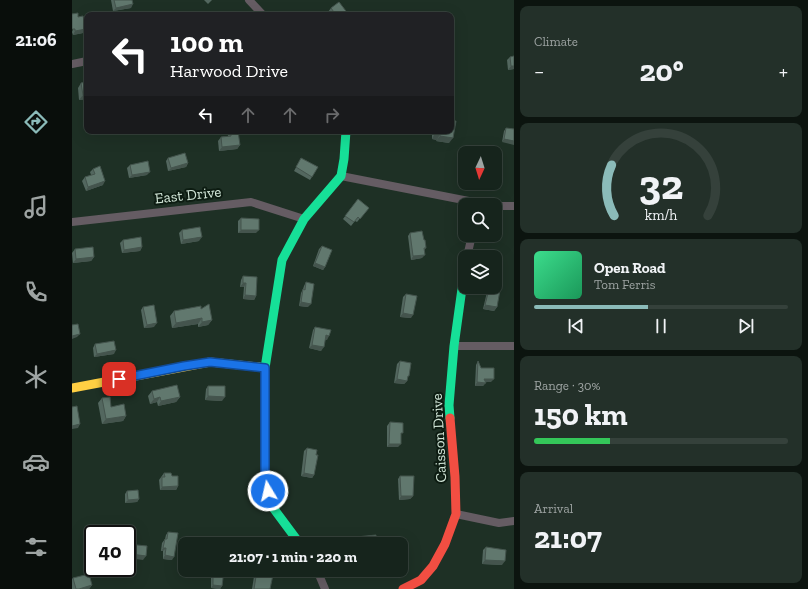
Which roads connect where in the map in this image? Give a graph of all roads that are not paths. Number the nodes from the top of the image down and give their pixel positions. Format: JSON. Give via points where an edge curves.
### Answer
{"nodes":[{"id":1,"x":249,"y":0,"type":"edge"},
{"id":2,"x":260,"y":12,"type":"edge"},
{"id":3,"x":84,"y":62,"type":"edge"},
{"id":4,"x":72,"y":64,"type":"edge"},
{"id":5,"x":346,"y":134,"type":"edge"},
{"id":6,"x":341,"y":176,"type":"junction"},
{"id":7,"x":458,"y":200,"type":"edge"},
{"id":8,"x":502,"y":206,"type":"edge"},
{"id":9,"x":514,"y":206,"type":"edge"},
{"id":10,"x":304,"y":219,"type":"junction"},
{"id":11,"x":72,"y":222,"type":"edge"},
{"id":12,"x":461,"y":294,"type":"edge"},
{"id":13,"x":454,"y":346,"type":"junction"},
{"id":14,"x":514,"y":346,"type":"edge"},
{"id":15,"x":265,"y":368,"type":"junction"},
{"id":16,"x":72,"y":388,"type":"edge"},
{"id":17,"x":456,"y":514,"type":"junction"},
{"id":18,"x":514,"y":521,"type":"edge"},
{"id":19,"x":295,"y":537,"type":"edge"},
{"id":20,"x":320,"y":577,"type":"edge"},
{"id":21,"x":325,"y":589,"type":"edge"},
{"id":22,"x":403,"y":589,"type":"edge"}],
"edges":[{"from":1,"to":2,"type":"street"},
{"from":3,"to":4,"type":"street"},
{"from":5,"to":6,"type":"street"},
{"from":6,"to":7,"type":"street"},
{"from":6,"to":10,"type":"street"},
{"from":8,"to":9,"type":"street"},
{"from":10,"to":11,"type":"street","name":"East Drive","via":[[251,202]]},
{"from":10,"to":15,"type":"street","via":[[282,260]]},
{"from":12,"to":13,"type":"street","name":"Caisson Drive"},
{"from":13,"to":14,"type":"street"},
{"from":13,"to":17,"type":"street","name":"Caisson Drive","via":[[449,405]]},
{"from":15,"to":16,"type":"street","via":[[210,362]]},
{"from":15,"to":19,"type":"street","via":[[265,477],[270,505]]},
{"from":17,"to":18,"type":"street","via":[[499,523]]},
{"from":17,"to":22,"type":"street","name":"Caisson Drive","via":[[445,544],[433,566],[421,580]]},
{"from":20,"to":21,"type":"street"}]}
